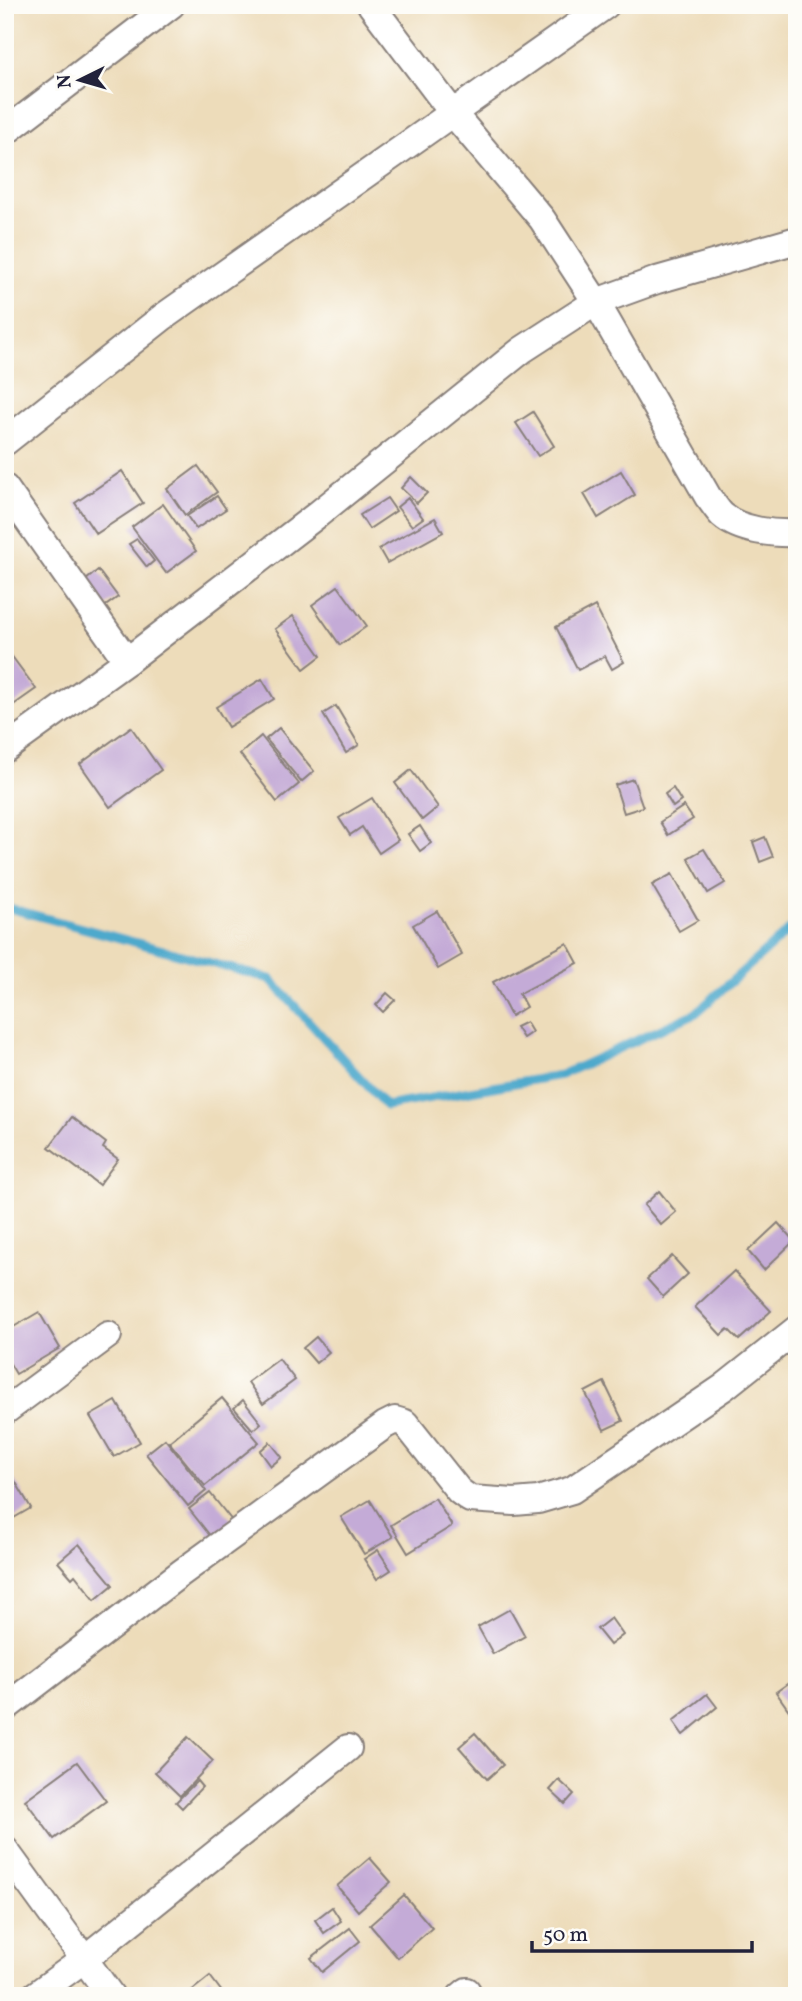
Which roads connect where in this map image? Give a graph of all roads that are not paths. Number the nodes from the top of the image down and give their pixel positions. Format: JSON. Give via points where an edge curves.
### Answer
{"nodes":[{"id":1,"x":171,"y":5,"type":"edge"},
{"id":2,"x":371,"y":5,"type":"edge"},
{"id":3,"x":606,"y":5,"type":"edge"},
{"id":4,"x":453,"y":112,"type":"junction"},
{"id":5,"x":5,"y":132,"type":"edge"},
{"id":6,"x":797,"y":240,"type":"edge"},
{"id":7,"x":596,"y":302,"type":"junction"},
{"id":8,"x":5,"y":442,"type":"edge"},
{"id":9,"x":5,"y":488,"type":"edge"},
{"id":10,"x":797,"y":533,"type":"edge"},
{"id":11,"x":127,"y":661,"type":"junction"},
{"id":12,"x":5,"y":748,"type":"edge"},
{"id":13,"x":797,"y":1329,"type":"edge"},
{"id":14,"x":108,"y":1335,"type":"dead end"},
{"id":15,"x":5,"y":1411,"type":"edge"},
{"id":16,"x":5,"y":1708,"type":"edge"},
{"id":17,"x":348,"y":1748,"type":"dead end"},
{"id":18,"x":5,"y":1850,"type":"edge"},
{"id":19,"x":83,"y":1959,"type":"junction"},
{"id":20,"x":34,"y":1996,"type":"edge"},
{"id":21,"x":111,"y":1996,"type":"edge"}],
"edges":[{"from":1,"to":5,"type":"street"},
{"from":2,"to":4,"type":"street"},
{"from":3,"to":4,"type":"street"},
{"from":4,"to":7,"type":"street","via":[[542,219]]},
{"from":4,"to":8,"type":"street","via":[[163,317]]},
{"from":6,"to":7,"type":"street"},
{"from":7,"to":10,"type":"street","via":[[723,516],[746,527]]},
{"from":7,"to":11,"type":"street","via":[[522,350]]},
{"from":9,"to":11,"type":"street"},
{"from":11,"to":12,"type":"street"},
{"from":13,"to":16,"type":"street","via":[[724,1387],[572,1490],[538,1500],[470,1499],[405,1423],[395,1420],[181,1573]]},
{"from":14,"to":15,"type":"street"},
{"from":17,"to":19,"type":"street"},
{"from":18,"to":19,"type":"street"},
{"from":19,"to":20,"type":"street"},
{"from":19,"to":21,"type":"street"}]}
